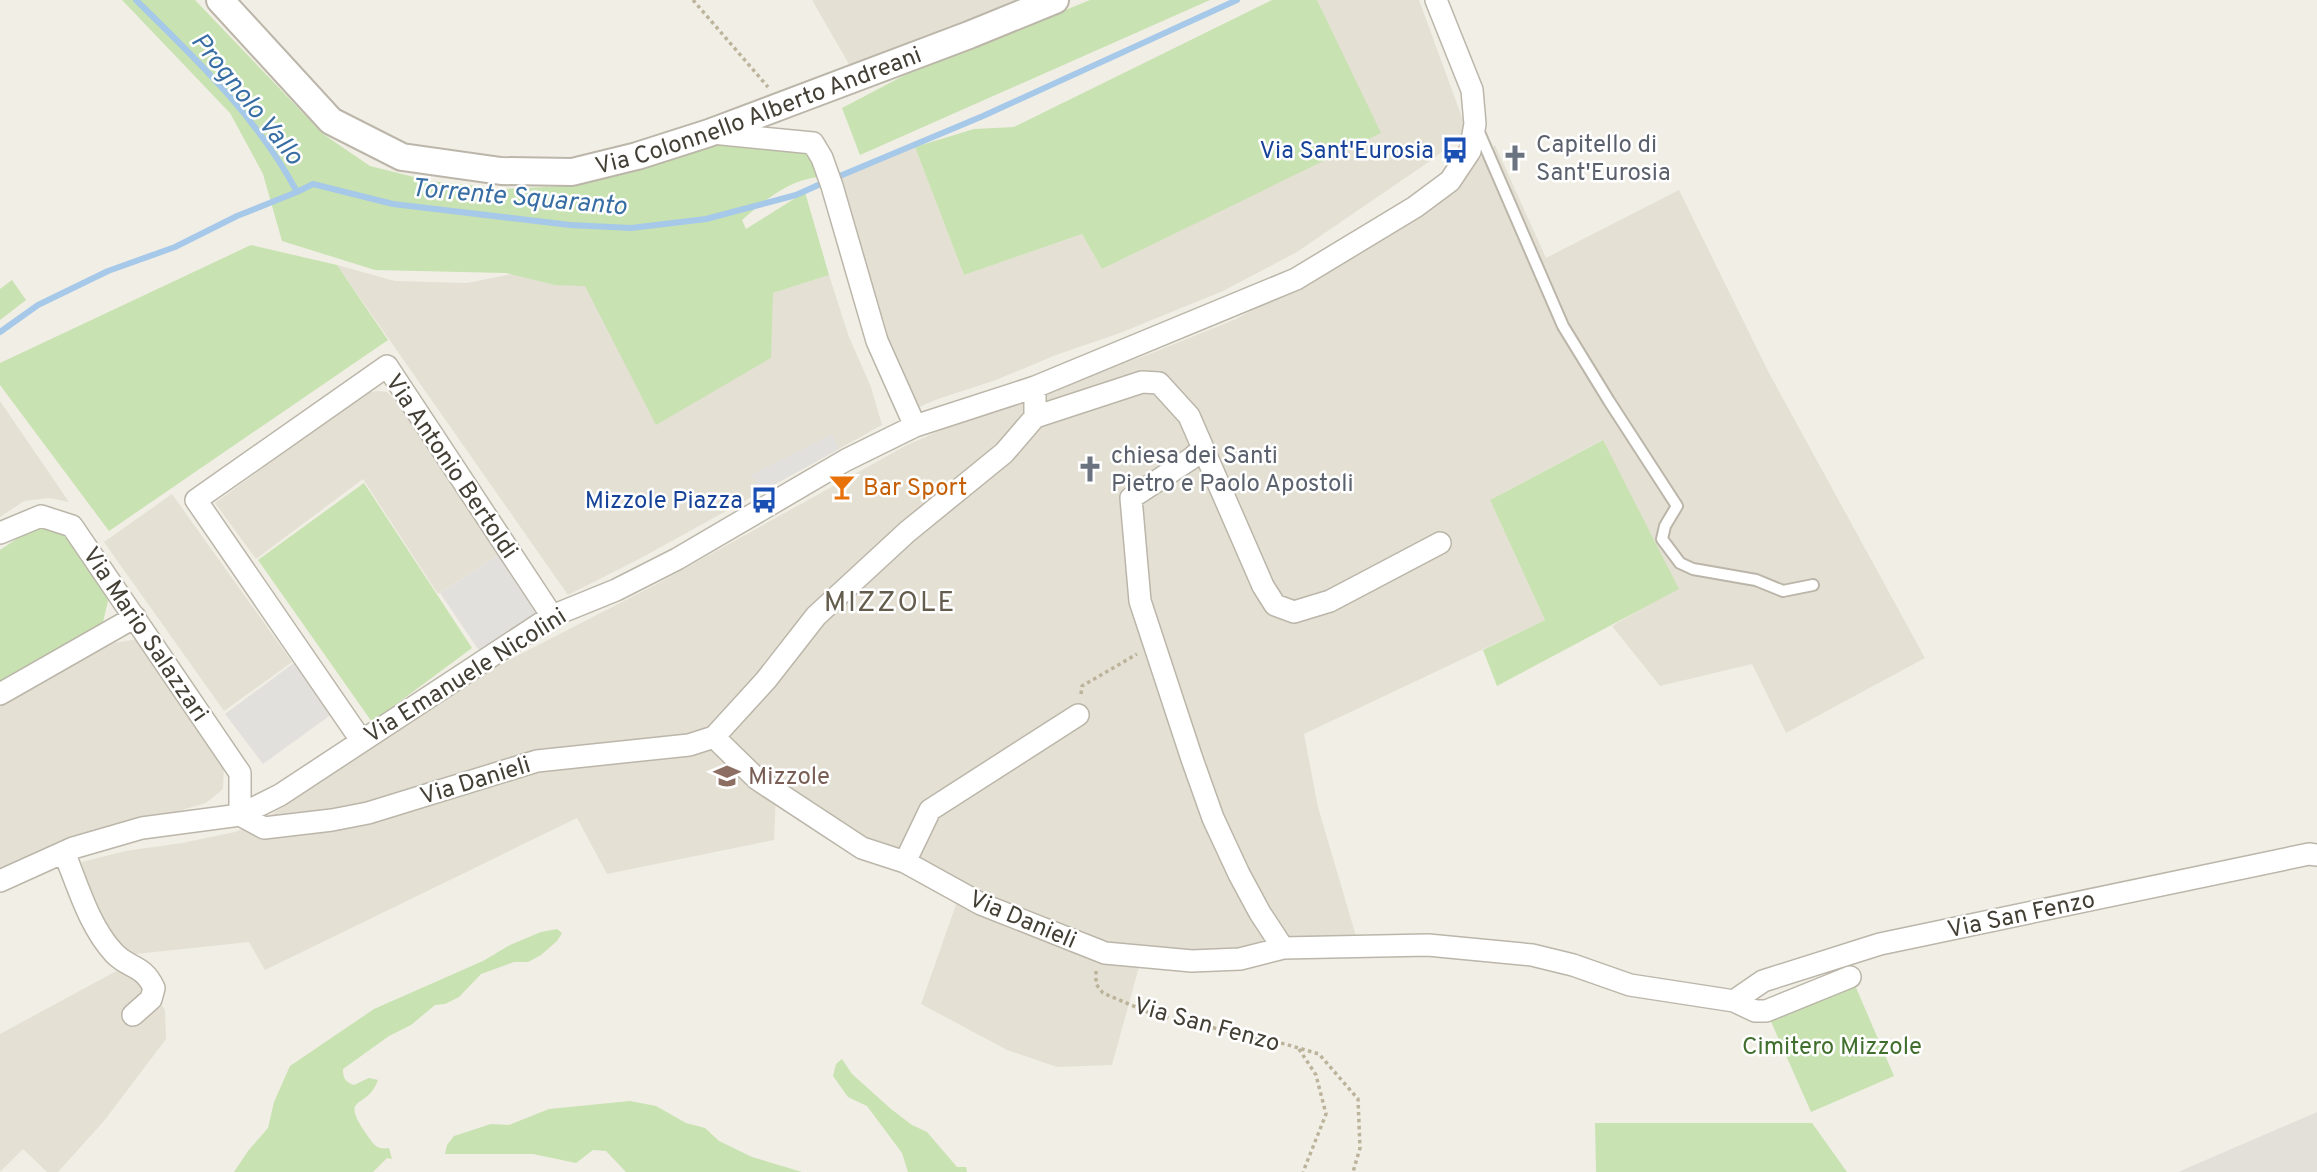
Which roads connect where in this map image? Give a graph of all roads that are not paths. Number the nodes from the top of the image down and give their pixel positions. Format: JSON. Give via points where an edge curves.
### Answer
{"nodes":[{"id":1,"x":220,"y":0,"type":"edge"},
{"id":2,"x":1055,"y":0,"type":"edge"},
{"id":3,"x":1437,"y":0,"type":"edge"},
{"id":4,"x":1475,"y":124,"type":"junction"},
{"id":5,"x":709,"y":133,"type":"junction"},
{"id":6,"x":1035,"y":387,"type":"junction"},
{"id":7,"x":1035,"y":417,"type":"junction"},
{"id":8,"x":915,"y":426,"type":"junction"},
{"id":9,"x":1203,"y":448,"type":"junction"},
{"id":10,"x":0,"y":533,"type":"edge"},
{"id":11,"x":1440,"y":543,"type":"dead end"},
{"id":12,"x":1813,"y":585,"type":"dead end"},
{"id":13,"x":552,"y":616,"type":"junction"},
{"id":14,"x":135,"y":617,"type":"junction"},
{"id":15,"x":0,"y":695,"type":"edge"},
{"id":16,"x":1078,"y":715,"type":"dead end"},
{"id":17,"x":714,"y":737,"type":"junction"},
{"id":18,"x":360,"y":740,"type":"junction"},
{"id":19,"x":240,"y":815,"type":"junction"},
{"id":20,"x":64,"y":852,"type":"junction"},
{"id":21,"x":2317,"y":855,"type":"edge"},
{"id":22,"x":905,"y":862,"type":"junction"},
{"id":23,"x":0,"y":881,"type":"edge"},
{"id":24,"x":1283,"y":948,"type":"junction"},
{"id":25,"x":1105,"y":953,"type":"joint"},
{"id":26,"x":1850,"y":977,"type":"dead end"},
{"id":27,"x":1734,"y":1001,"type":"junction"},
{"id":28,"x":133,"y":1015,"type":"dead end"}],
"edges":[{"from":1,"to":5,"type":"street","name":"Via Colonnello Alberto Andreani","via":[[331,121],[402,157],[501,171],[572,172]]},
{"from":2,"to":5,"type":"street","name":"Via Colonnello Alberto Andreani"},
{"from":3,"to":4,"type":"street","via":[[1472,90]]},
{"from":4,"to":6,"type":"street","via":[[1470,151],[1450,181],[1340,253],[1296,279]]},
{"from":4,"to":12,"type":"lane","via":[[1563,326],[1676,506],[1662,539],[1680,563],[1693,569],[1756,580],[1783,591]]},
{"from":5,"to":8,"type":"street","via":[[813,143],[832,186],[877,341]]},
{"from":6,"to":7,"type":"street"},
{"from":6,"to":8,"type":"street","name":"Via Emanuele Nicolini"},
{"from":7,"to":9,"type":"street","via":[[1142,382],[1159,383],[1189,416]]},
{"from":7,"to":17,"type":"street","via":[[1004,453],[907,532],[816,616]]},
{"from":8,"to":13,"type":"street","name":"Via Emanuele Nicolini","via":[[846,460],[677,559]]},
{"from":9,"to":11,"type":"street","via":[[1275,605],[1294,612],[1330,601]]},
{"from":9,"to":24,"type":"street","via":[[1131,498],[1140,601],[1213,818],[1260,913]]},
{"from":10,"to":14,"type":"street","name":"Via Mario Salazzari","via":[[41,516],[72,526]]},
{"from":13,"to":18,"type":"street","name":"Via Emanuele Nicolini"},
{"from":13,"to":18,"type":"street","name":"Via Antonio Bertoldi","via":[[387,366],[196,500]]},
{"from":14,"to":15,"type":"street"},
{"from":14,"to":19,"type":"street","name":"Via Mario Salazzari","via":[[240,773]]},
{"from":16,"to":22,"type":"street","via":[[930,810]]},
{"from":17,"to":19,"type":"street","name":"Via Danieli","via":[[689,745],[537,761],[332,820],[264,828]]},
{"from":17,"to":22,"type":"street","name":"Via Danieli","via":[[757,779],[810,817],[862,848]]},
{"from":18,"to":19,"type":"street","name":"Via Emanuele Nicolini","via":[[280,795]]},
{"from":19,"to":20,"type":"street","name":"Via Emanuele Nicolini","via":[[142,828]]},
{"from":20,"to":23,"type":"street","name":"Via Emanuele Nicolini"},
{"from":20,"to":28,"type":"street","via":[[102,938],[117,956],[144,971],[154,988],[152,999]]},
{"from":21,"to":27,"type":"street","name":"Via San Fenzo","via":[[1880,944],[1763,981]]},
{"from":22,"to":25,"type":"street","name":"Via Danieli","via":[[981,904]]},
{"from":24,"to":25,"type":"street","name":"Via San Fenzo","via":[[1240,959],[1192,961]]},
{"from":24,"to":27,"type":"street","name":"Via San Fenzo","via":[[1428,945],[1532,955],[1630,985]]},
{"from":26,"to":27,"type":"street","name":"Via San Fenzo","via":[[1766,1012]]}]}
